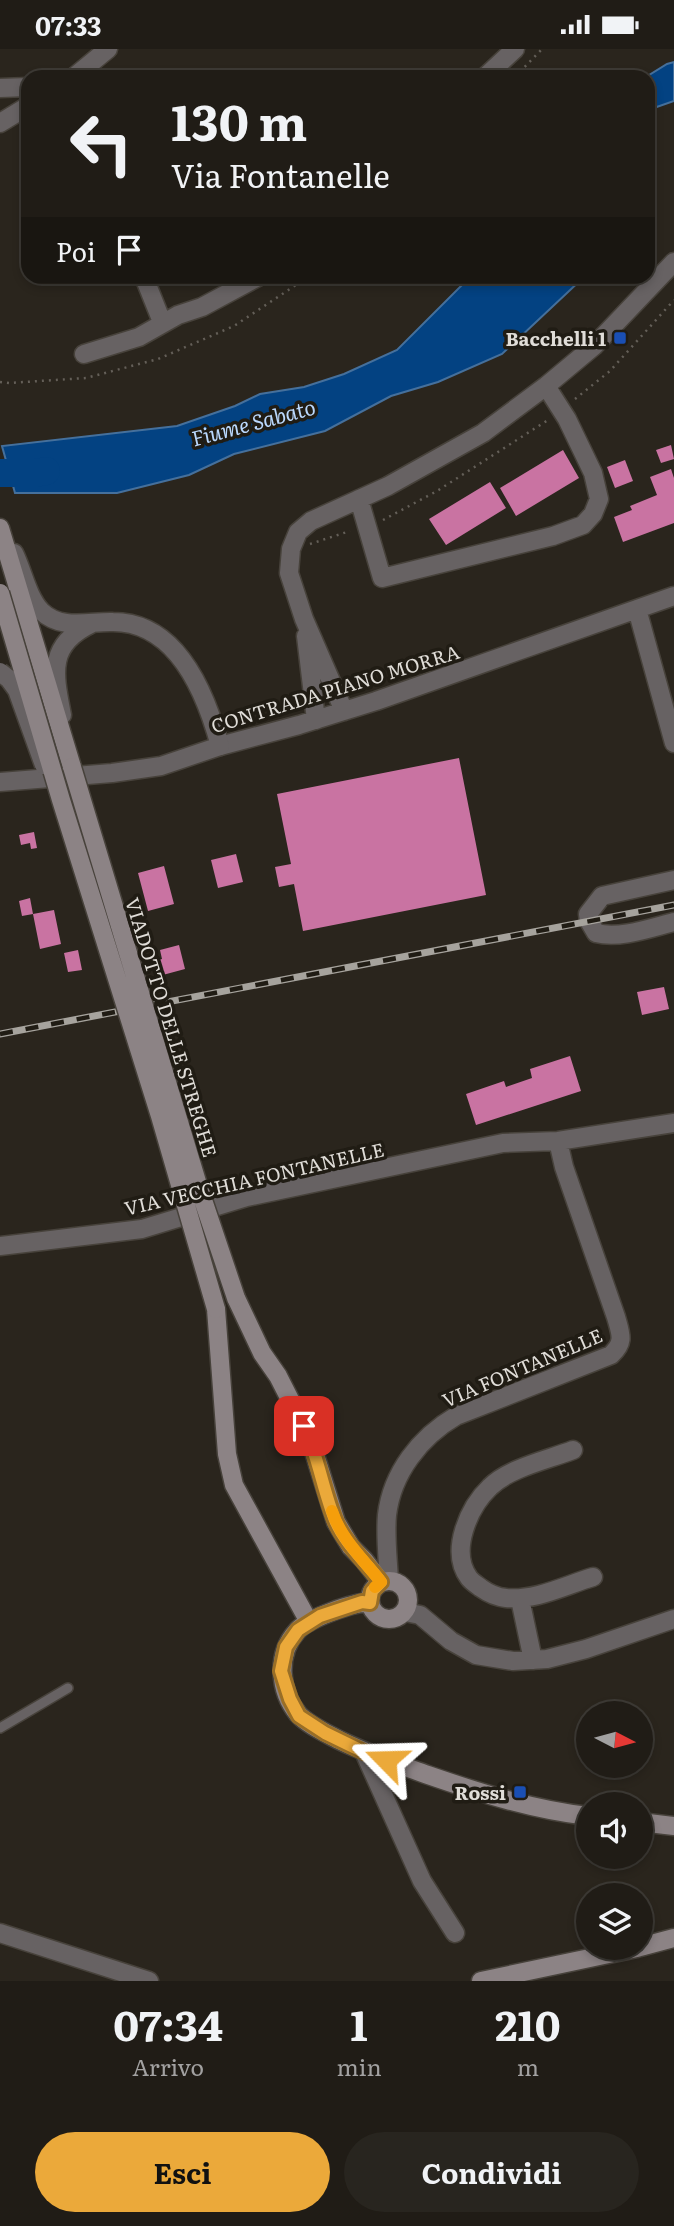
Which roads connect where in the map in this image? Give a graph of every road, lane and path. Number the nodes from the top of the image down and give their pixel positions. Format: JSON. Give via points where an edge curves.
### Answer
{"nodes":[{"id":1,"x":108,"y":49,"type":"edge"},
{"id":2,"x":514,"y":49,"type":"edge"},
{"id":3,"x":542,"y":49,"type":"edge"},
{"id":4,"x":83,"y":70,"type":"edge"},
{"id":5,"x":492,"y":70,"type":"edge"},
{"id":6,"x":522,"y":70,"type":"edge"},
{"id":7,"x":21,"y":87,"type":"edge"},
{"id":8,"x":0,"y":88,"type":"edge"},
{"id":9,"x":21,"y":110,"type":"edge"},
{"id":10,"x":0,"y":123,"type":"edge"},
{"id":11,"x":674,"y":262,"type":"edge"},
{"id":12,"x":655,"y":282,"type":"edge"},
{"id":13,"x":147,"y":284,"type":"edge"},
{"id":14,"x":245,"y":284,"type":"edge"},
{"id":15,"x":297,"y":284,"type":"edge"},
{"id":16,"x":653,"y":284,"type":"edge"},
{"id":17,"x":162,"y":323,"type":"junction"},
{"id":18,"x":84,"y":354,"type":"dead end"},
{"id":19,"x":0,"y":382,"type":"edge"},
{"id":20,"x":546,"y":386,"type":"junction"},
{"id":21,"x":359,"y":499,"type":"junction"},
{"id":22,"x":0,"y":526,"type":"edge"},
{"id":23,"x":0,"y":593,"type":"edge"},
{"id":24,"x":674,"y":596,"type":"edge"},
{"id":25,"x":637,"y":609,"type":"junction"},
{"id":26,"x":304,"y":619,"type":"junction"},
{"id":27,"x":82,"y":627,"type":"junction"},
{"id":28,"x":0,"y":673,"type":"edge"},
{"id":29,"x":344,"y":711,"type":"junction"},
{"id":30,"x":316,"y":720,"type":"junction"},
{"id":31,"x":674,"y":743,"type":"edge"},
{"id":32,"x":220,"y":746,"type":"junction"},
{"id":33,"x":72,"y":767,"type":"junction"},
{"id":34,"x":0,"y":782,"type":"edge"},
{"id":35,"x":61,"y":800,"type":"junction"},
{"id":36,"x":674,"y":880,"type":"edge"},
{"id":37,"x":674,"y":922,"type":"edge"},
{"id":38,"x":674,"y":1123,"type":"edge"},
{"id":39,"x":558,"y":1141,"type":"junction"},
{"id":40,"x":0,"y":1245,"type":"edge"},
{"id":41,"x":573,"y":1450,"type":"dead end"},
{"id":42,"x":593,"y":1577,"type":"dead end"},
{"id":43,"x":385,"y":1581,"type":"junction"},
{"id":44,"x":520,"y":1599,"type":"junction"},
{"id":45,"x":370,"y":1603,"type":"junction"},
{"id":46,"x":405,"y":1612,"type":"junction"},
{"id":47,"x":674,"y":1619,"type":"edge"},
{"id":48,"x":309,"y":1622,"type":"junction"},
{"id":49,"x":533,"y":1660,"type":"junction"},
{"id":50,"x":68,"y":1688,"type":"dead end"},
{"id":51,"x":0,"y":1727,"type":"edge"},
{"id":52,"x":364,"y":1752,"type":"junction"},
{"id":53,"x":576,"y":1815,"type":"edge"},
{"id":54,"x":653,"y":1824,"type":"edge"},
{"id":55,"x":674,"y":1826,"type":"edge"},
{"id":56,"x":0,"y":1933,"type":"edge"},
{"id":57,"x":456,"y":1933,"type":"dead end"},
{"id":58,"x":674,"y":1938,"type":"edge"},
{"id":59,"x":653,"y":1943,"type":"edge"},
{"id":60,"x":578,"y":1960,"type":"edge"},
{"id":61,"x":149,"y":1981,"type":"edge"},
{"id":62,"x":481,"y":1981,"type":"edge"}],
"edges":[{"from":1,"to":4,"type":"street"},
{"from":2,"to":5,"type":"street"},
{"from":3,"to":6,"type":"path"},
{"from":7,"to":8,"type":"street"},
{"from":9,"to":10,"type":"street"},
{"from":11,"to":12,"type":"street"},
{"from":13,"to":17,"type":"street"},
{"from":14,"to":17,"type":"street"},
{"from":15,"to":19,"type":"path","via":[[234,326],[158,359],[86,378]]},
{"from":16,"to":20,"type":"street","via":[[594,346]]},
{"from":17,"to":18,"type":"street","via":[[139,337]]},
{"from":20,"to":21,"type":"street","via":[[483,433]]},
{"from":20,"to":21,"type":"street","via":[[593,473],[599,499],[583,525],[382,578]]},
{"from":21,"to":26,"type":"street","via":[[298,532],[289,573]]},
{"from":22,"to":27,"type":"street","via":[[42,612]]},
{"from":22,"to":33,"type":"main road","name":"VIADOTTO DELLE STREGHE"},
{"from":23,"to":35,"type":"main road","bridge":true},
{"from":24,"to":25,"type":"street","name":"CONTRADA PIANO MORRA"},
{"from":25,"to":29,"type":"street","name":"CONTRADA PIANO MORRA"},
{"from":25,"to":31,"type":"street"},
{"from":26,"to":29,"type":"street"},
{"from":26,"to":30,"type":"street"},
{"from":27,"to":32,"type":"street","via":[[114,621],[163,639],[195,679]]},
{"from":27,"to":33,"type":"street","via":[[58,656]]},
{"from":28,"to":35,"type":"street","bridge":true,"via":[[17,690],[38,753]]},
{"from":29,"to":30,"type":"street","name":"CONTRADA PIANO MORRA"},
{"from":30,"to":32,"type":"street","name":"CONTRADA PIANO MORRA"},
{"from":32,"to":34,"type":"street","name":"CONTRADA PIANO MORRA","via":[[161,767]]},
{"from":33,"to":43,"type":"main road","name":"VIADOTTO DELLE STREGHE","bridge":true,"via":[[236,1299],[303,1422],[336,1522],[351,1547]]},
{"from":35,"to":48,"type":"main road","bridge":true,"via":[[216,1308],[227,1454],[234,1485]]},
{"from":36,"to":37,"type":"street","via":[[602,896],[589,914],[596,933],[607,935]]},
{"from":38,"to":39,"type":"street","name":"VIA VECCHIA FONTANELLE"},
{"from":39,"to":40,"type":"street","name":"VIA VECCHIA FONTANELLE","via":[[503,1143],[247,1197],[142,1229]]},
{"from":39,"to":43,"type":"street","name":"VIA FONTANELLE","via":[[616,1317],[620,1347],[600,1360],[456,1416],[421,1443],[393,1486],[387,1514]]},
{"from":41,"to":44,"type":"street","via":[[505,1475],[467,1518],[461,1563],[469,1579],[488,1593]]},
{"from":42,"to":44,"type":"street"},
{"from":43,"to":45,"type":"main road","name":"VIA FONTANELLE","via":[[372,1591]]},
{"from":43,"to":46,"type":"main road","via":[[400,1584],[408,1594]]},
{"from":44,"to":49,"type":"street"},
{"from":45,"to":46,"type":"main road","via":[[381,1618],[394,1619]]},
{"from":45,"to":48,"type":"main road"},
{"from":46,"to":49,"type":"street","via":[[420,1615],[476,1655]]},
{"from":47,"to":49,"type":"street","via":[[586,1649]]},
{"from":48,"to":52,"type":"main road","via":[[286,1647],[281,1671],[290,1699],[299,1716]]},
{"from":50,"to":51,"type":"lane"},
{"from":52,"to":53,"type":"main road","via":[[471,1790]]},
{"from":52,"to":57,"type":"street","via":[[422,1881]]},
{"from":54,"to":55,"type":"main road"},
{"from":56,"to":61,"type":"street"},
{"from":58,"to":59,"type":"main road"},
{"from":60,"to":62,"type":"main road"}]}
